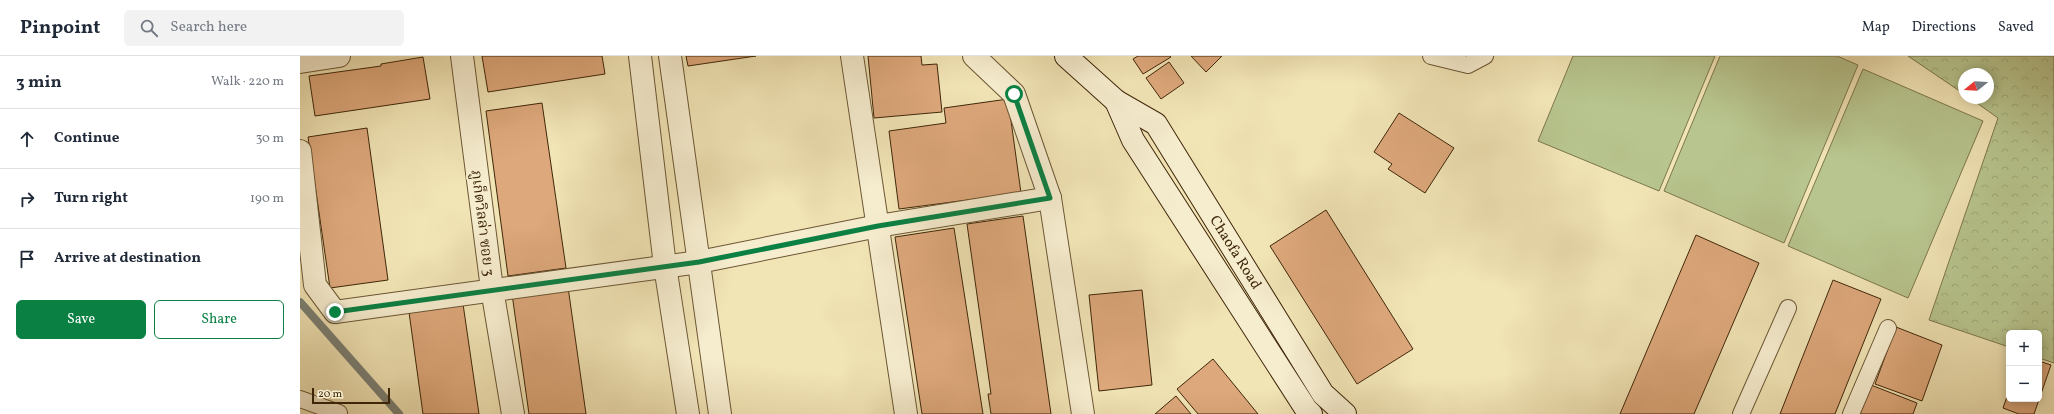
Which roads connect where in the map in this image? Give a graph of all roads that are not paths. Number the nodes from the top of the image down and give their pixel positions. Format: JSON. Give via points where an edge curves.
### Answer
{"nodes":[{"id":1,"x":339,"y":56,"type":"edge"},
{"id":2,"x":462,"y":56,"type":"edge"},
{"id":3,"x":640,"y":56,"type":"edge"},
{"id":4,"x":670,"y":56,"type":"edge"},
{"id":5,"x":852,"y":56,"type":"edge"},
{"id":6,"x":974,"y":56,"type":"edge"},
{"id":7,"x":1431,"y":56,"type":"edge"},
{"id":8,"x":1484,"y":56,"type":"edge"},
{"id":9,"x":1073,"y":58,"type":"edge"},
{"id":10,"x":300,"y":62,"type":"edge"},
{"id":11,"x":1116,"y":101,"type":"junction"},
{"id":12,"x":300,"y":151,"type":"edge"},
{"id":13,"x":1050,"y":198,"type":"junction"},
{"id":14,"x":878,"y":226,"type":"junction"},
{"id":15,"x":699,"y":262,"type":"junction"},
{"id":16,"x":665,"y":266,"type":"junction"},
{"id":17,"x":492,"y":289,"type":"junction"},
{"id":18,"x":1788,"y":308,"type":"dead end"},
{"id":19,"x":1888,"y":328,"type":"dead end"},
{"id":20,"x":300,"y":399,"type":"edge"},
{"id":21,"x":339,"y":413,"type":"dead end"},
{"id":22,"x":513,"y":414,"type":"edge"},
{"id":23,"x":688,"y":414,"type":"edge"},
{"id":24,"x":720,"y":414,"type":"edge"},
{"id":25,"x":906,"y":414,"type":"edge"},
{"id":26,"x":1083,"y":414,"type":"edge"},
{"id":27,"x":1311,"y":414,"type":"edge"},
{"id":28,"x":1345,"y":414,"type":"edge"},
{"id":29,"x":1741,"y":414,"type":"edge"},
{"id":30,"x":1851,"y":414,"type":"edge"}],
"edges":[{"from":1,"to":10,"type":"street"},
{"from":2,"to":17,"type":"street","name":"ภูเก็ตวิลล่า ซอย 3"},
{"from":3,"to":16,"type":"street"},
{"from":4,"to":15,"type":"street"},
{"from":5,"to":14,"type":"street"},
{"from":6,"to":13,"type":"street","via":[[1014,94]]},
{"from":7,"to":8,"type":"lane","via":[[1468,65]]},
{"from":9,"to":11,"type":"street","name":"Chaofa Road"},
{"from":11,"to":27,"type":"street","name":"Chaofa Road","via":[[1134,140]]},
{"from":11,"to":28,"type":"street","name":"Chaofa Road","via":[[1156,124],[1323,394]]},
{"from":12,"to":17,"type":"street","via":[[315,285],[335,312]]},
{"from":13,"to":14,"type":"street"},
{"from":13,"to":26,"type":"street"},
{"from":14,"to":15,"type":"street"},
{"from":14,"to":25,"type":"street"},
{"from":15,"to":16,"type":"street"},
{"from":15,"to":24,"type":"street"},
{"from":16,"to":17,"type":"street"},
{"from":16,"to":23,"type":"street"},
{"from":17,"to":22,"type":"street","name":"ภูเก็ตวิลล่า ซอย 3"},
{"from":18,"to":29,"type":"lane"},
{"from":19,"to":30,"type":"lane"},
{"from":20,"to":21,"type":"lane"}]}
